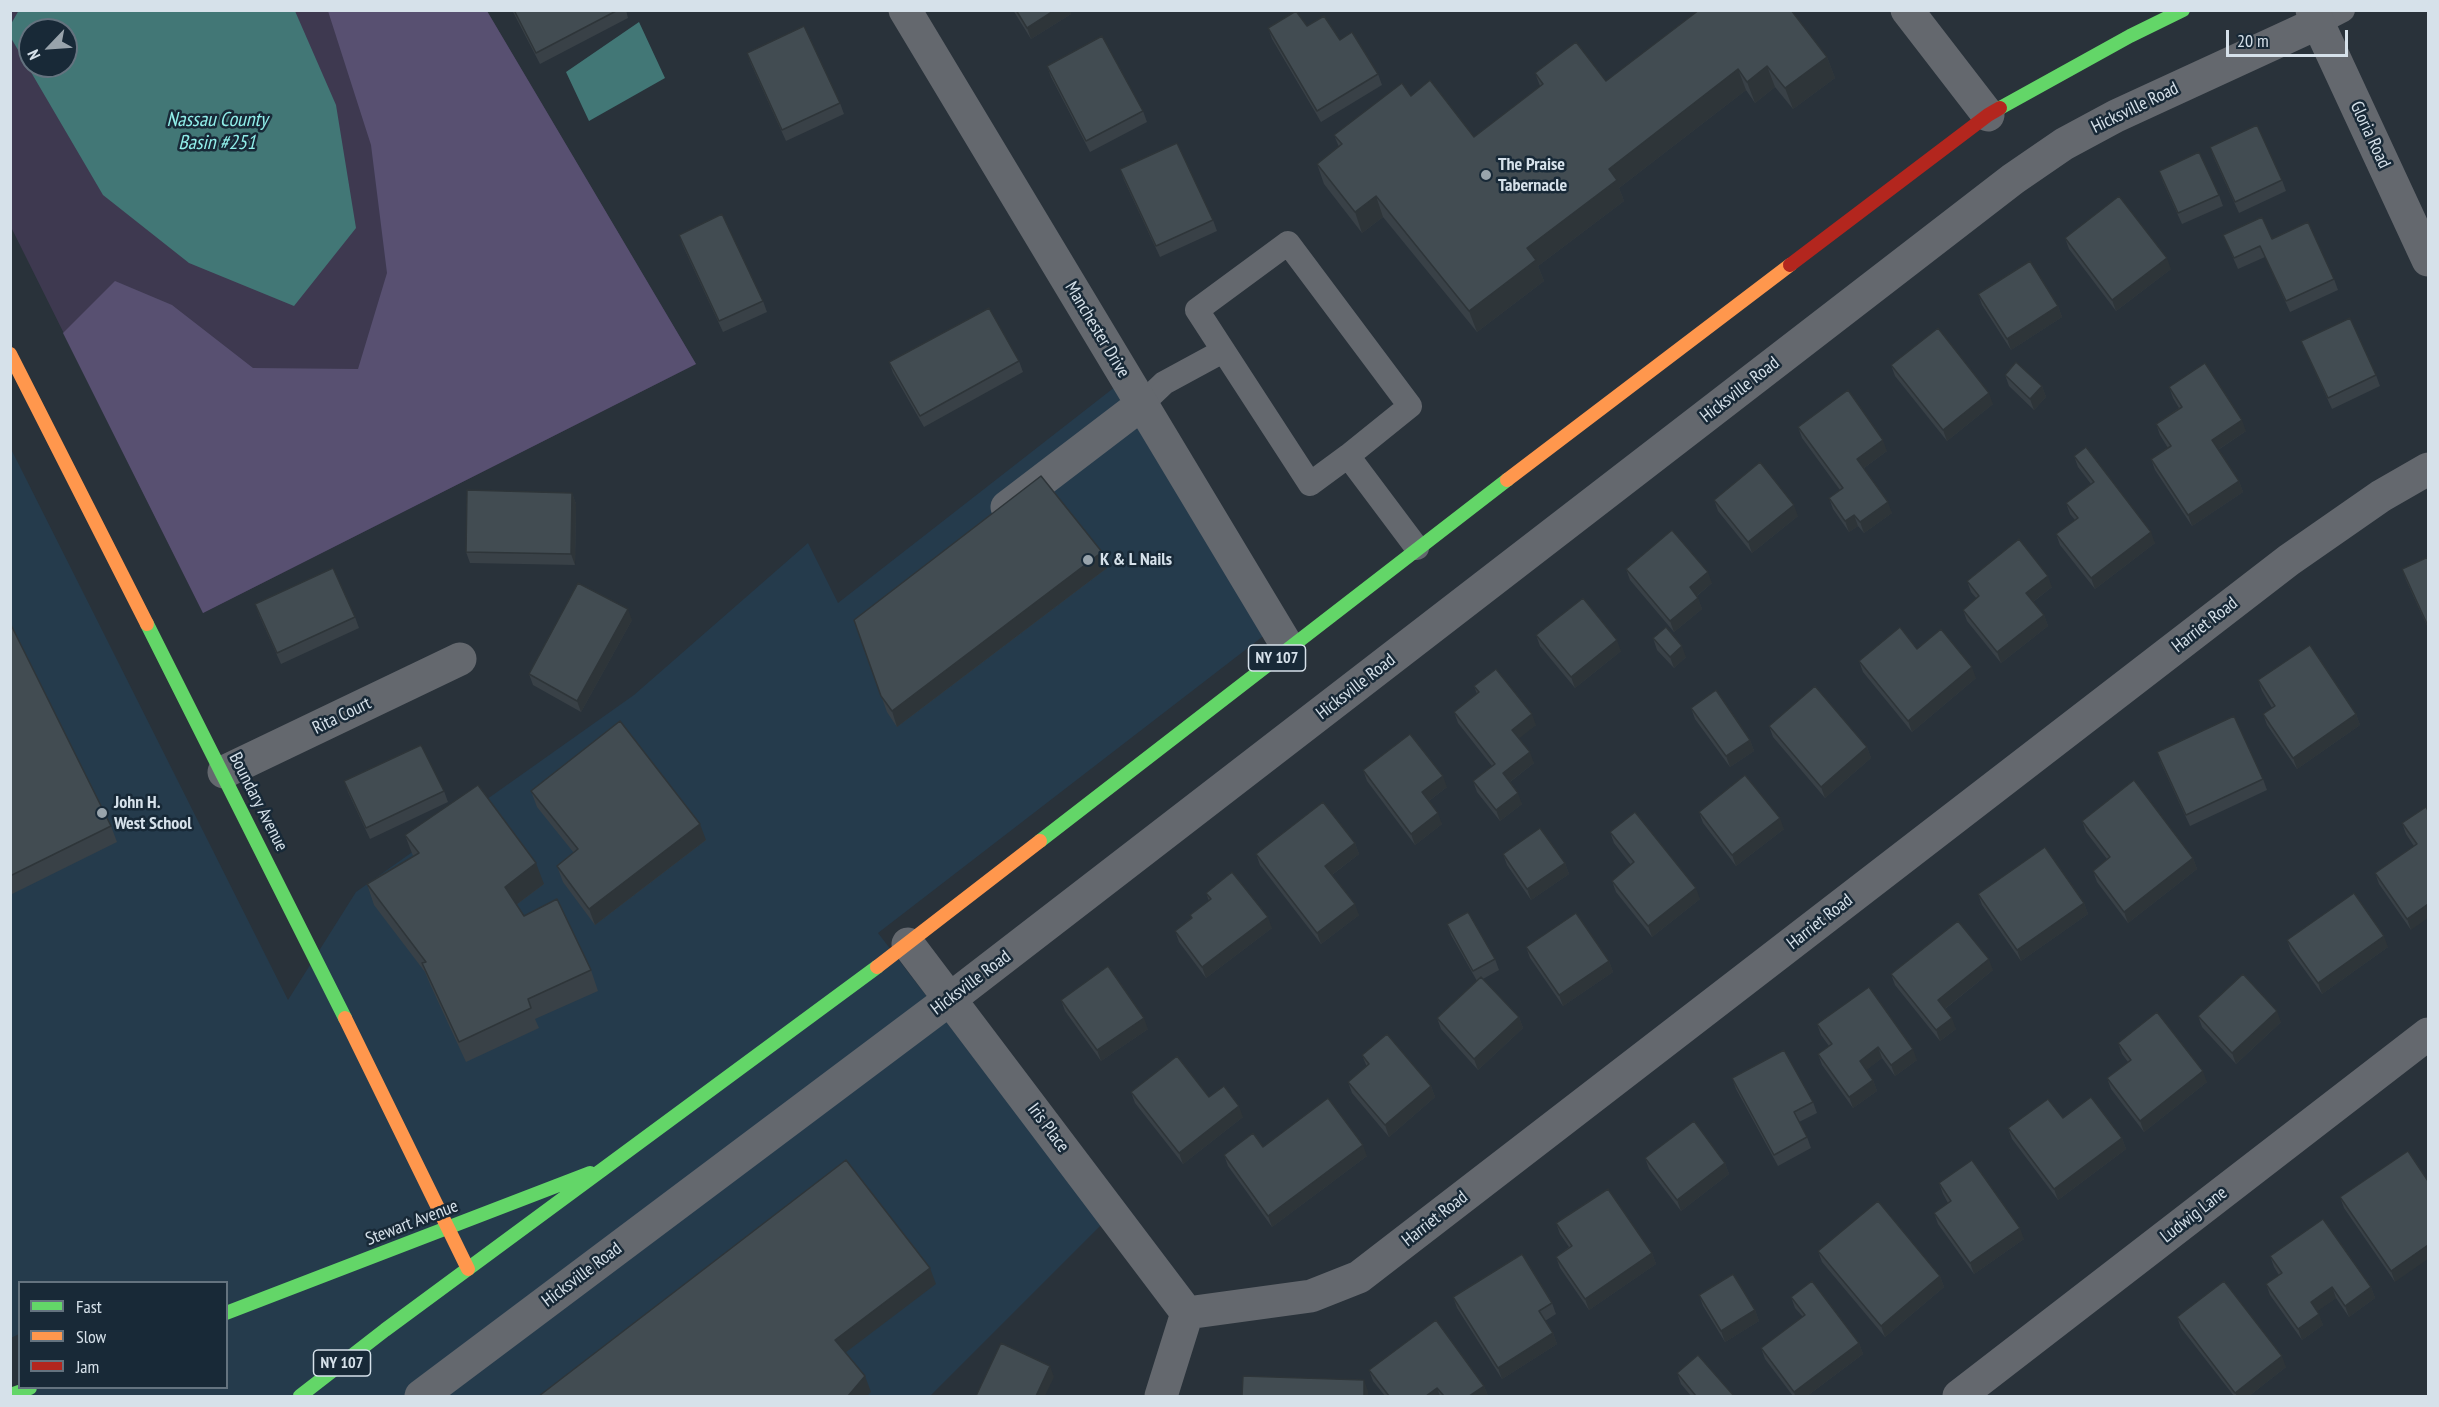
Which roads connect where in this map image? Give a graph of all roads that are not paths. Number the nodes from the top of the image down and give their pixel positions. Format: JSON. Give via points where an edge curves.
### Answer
{"nodes":[{"id":1,"x":905,"y":10,"type":"edge"},
{"id":2,"x":1908,"y":10,"type":"edge"},
{"id":3,"x":2183,"y":10,"type":"edge"},
{"id":4,"x":2324,"y":15,"type":"edge"},
{"id":5,"x":1988,"y":115,"type":"junction"},
{"id":6,"x":2428,"y":260,"type":"edge"},
{"id":7,"x":1223,"y":351,"type":"junction"},
{"id":8,"x":10,"y":354,"type":"edge"},
{"id":9,"x":1142,"y":404,"type":"junction"},
{"id":10,"x":1348,"y":456,"type":"junction"},
{"id":11,"x":2428,"y":469,"type":"edge"},
{"id":12,"x":979,"y":528,"type":"edge"},
{"id":13,"x":1417,"y":548,"type":"junction"},
{"id":14,"x":1289,"y":649,"type":"junction"},
{"id":15,"x":460,"y":659,"type":"dead end"},
{"id":16,"x":224,"y":772,"type":"junction"},
{"id":17,"x":908,"y":944,"type":"junction"},
{"id":18,"x":950,"y":999,"type":"junction"},
{"id":19,"x":2428,"y":1034,"type":"edge"},
{"id":20,"x":609,"y":1165,"type":"junction"},
{"id":21,"x":448,"y":1229,"type":"junction"},
{"id":22,"x":468,"y":1269,"type":"junction"},
{"id":23,"x":228,"y":1312,"type":"edge"},
{"id":24,"x":1187,"y":1313,"type":"junction"},
{"id":25,"x":27,"y":1389,"type":"edge"},
{"id":26,"x":10,"y":1395,"type":"edge"},
{"id":27,"x":300,"y":1396,"type":"edge"},
{"id":28,"x":421,"y":1396,"type":"edge"},
{"id":29,"x":1161,"y":1396,"type":"edge"},
{"id":30,"x":1959,"y":1396,"type":"edge"}],
"edges":[{"from":1,"to":9,"type":"street","name":"Manchester Drive"},
{"from":2,"to":5,"type":"street"},
{"from":3,"to":5,"type":"main road","number":"NY 107"},
{"from":4,"to":6,"type":"street","name":"Gloria Road"},
{"from":4,"to":18,"type":"street","name":"Hicksville Road","via":[[2116,116],[2064,144],[2013,179]]},
{"from":5,"to":13,"type":"main road","number":"NY 107"},
{"from":7,"to":9,"type":"lane","via":[[1164,383]]},
{"from":7,"to":10,"type":"lane","via":[[1310,484]]},
{"from":7,"to":10,"type":"lane","via":[[1197,310],[1288,243],[1410,406]]},
{"from":8,"to":16,"type":"main road","name":"Boundary Avenue"},
{"from":9,"to":12,"type":"street"},
{"from":9,"to":14,"type":"street","name":"Manchester Drive"},
{"from":10,"to":13,"type":"lane"},
{"from":11,"to":24,"type":"street","name":"Harriet Road","via":[[2381,496],[2289,560],[1359,1277],[1311,1296]]},
{"from":13,"to":14,"type":"main road","number":"NY 107"},
{"from":14,"to":17,"type":"main road","number":"NY 107"},
{"from":15,"to":16,"type":"street","name":"Rita Court"},
{"from":16,"to":21,"type":"main road","name":"Boundary Avenue"},
{"from":17,"to":18,"type":"street","name":"Iris Place"},
{"from":17,"to":20,"type":"main road","number":"NY 107"},
{"from":18,"to":24,"type":"street","name":"Iris Place"},
{"from":18,"to":28,"type":"street","name":"Hicksville Road"},
{"from":19,"to":30,"type":"street","name":"Ludwig Lane"},
{"from":20,"to":21,"type":"main road","name":"Stewart Avenue"},
{"from":20,"to":22,"type":"main road","number":"NY 107"},
{"from":21,"to":22,"type":"main road","name":"Boundary Avenue"},
{"from":21,"to":23,"type":"main road","name":"Stewart Avenue"},
{"from":22,"to":27,"type":"main road","number":"NY 107"},
{"from":24,"to":29,"type":"street"},
{"from":25,"to":26,"type":"main road"}]}
